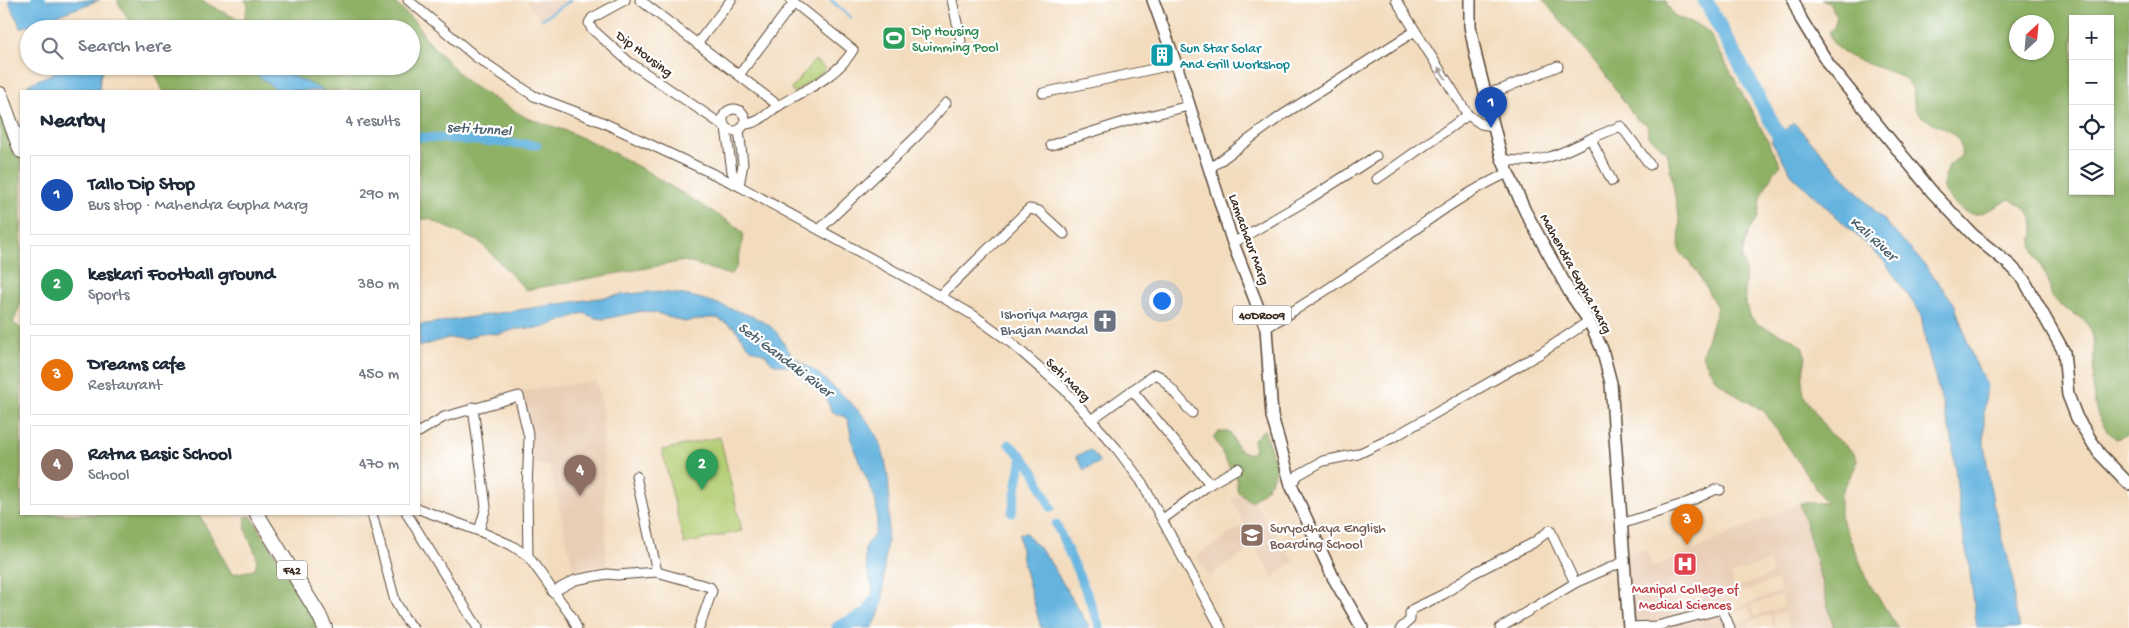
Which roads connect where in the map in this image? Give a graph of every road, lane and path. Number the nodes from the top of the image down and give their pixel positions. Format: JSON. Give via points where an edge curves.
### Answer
{"nodes":[{"id":1,"x":408,"y":0,"type":"edge"},
{"id":2,"x":625,"y":0,"type":"edge"},
{"id":3,"x":640,"y":0,"type":"edge"},
{"id":4,"x":732,"y":0,"type":"edge"},
{"id":5,"x":952,"y":0,"type":"edge"},
{"id":6,"x":1153,"y":0,"type":"edge"},
{"id":7,"x":1396,"y":0,"type":"edge"},
{"id":8,"x":1470,"y":0,"type":"edge"},
{"id":9,"x":1793,"y":0,"type":"edge"},
{"id":10,"x":792,"y":1,"type":"edge"},
{"id":11,"x":1415,"y":31,"type":"junction"},
{"id":12,"x":961,"y":41,"type":"dead end"},
{"id":13,"x":698,"y":44,"type":"junction"},
{"id":14,"x":1176,"y":64,"type":"junction"},
{"id":15,"x":1558,"y":66,"type":"dead end"},
{"id":16,"x":739,"y":75,"type":"junction"},
{"id":17,"x":1043,"y":93,"type":"dead end"},
{"id":18,"x":1485,"y":93,"type":"junction"},
{"id":19,"x":0,"y":94,"type":"edge"},
{"id":20,"x":946,"y":103,"type":"dead end"},
{"id":21,"x":779,"y":106,"type":"junction"},
{"id":22,"x":1189,"y":106,"type":"junction"},
{"id":23,"x":1468,"y":115,"type":"junction"},
{"id":24,"x":1493,"y":126,"type":"junction"},
{"id":25,"x":725,"y":127,"type":"junction"},
{"id":26,"x":742,"y":127,"type":"junction"},
{"id":27,"x":1592,"y":138,"type":"junction"},
{"id":28,"x":1051,"y":145,"type":"dead end"},
{"id":29,"x":20,"y":148,"type":"edge"},
{"id":30,"x":1376,"y":156,"type":"dead end"},
{"id":31,"x":1502,"y":159,"type":"junction"},
{"id":32,"x":1650,"y":165,"type":"dead end"},
{"id":33,"x":1209,"y":169,"type":"junction"},
{"id":34,"x":1508,"y":173,"type":"junction"},
{"id":35,"x":1377,"y":180,"type":"dead end"},
{"id":36,"x":1612,"y":181,"type":"dead end"},
{"id":37,"x":739,"y":186,"type":"junction"},
{"id":38,"x":820,"y":230,"type":"junction"},
{"id":39,"x":1064,"y":234,"type":"dead end"},
{"id":40,"x":1233,"y":243,"type":"junction"},
{"id":41,"x":940,"y":296,"type":"junction"},
{"id":42,"x":1588,"y":321,"type":"junction"},
{"id":43,"x":1266,"y":328,"type":"junction"},
{"id":44,"x":1132,"y":390,"type":"junction"},
{"id":45,"x":473,"y":407,"type":"junction"},
{"id":46,"x":1192,"y":413,"type":"dead end"},
{"id":47,"x":1091,"y":420,"type":"junction"},
{"id":48,"x":420,"y":431,"type":"edge"},
{"id":49,"x":1238,"y":468,"type":"dead end"},
{"id":50,"x":636,"y":476,"type":"dead end"},
{"id":51,"x":1210,"y":484,"type":"junction"},
{"id":52,"x":2129,"y":484,"type":"edge"},
{"id":53,"x":1291,"y":485,"type":"junction"},
{"id":54,"x":1720,"y":490,"type":"dead end"},
{"id":55,"x":420,"y":509,"type":"edge"},
{"id":56,"x":258,"y":515,"type":"edge"},
{"id":57,"x":372,"y":515,"type":"edge"},
{"id":58,"x":409,"y":515,"type":"edge"},
{"id":59,"x":1163,"y":519,"type":"junction"},
{"id":60,"x":1621,"y":524,"type":"junction"},
{"id":61,"x":479,"y":531,"type":"junction"},
{"id":62,"x":528,"y":556,"type":"junction"},
{"id":63,"x":1623,"y":562,"type":"junction"},
{"id":64,"x":657,"y":572,"type":"junction"},
{"id":65,"x":1575,"y":583,"type":"junction"},
{"id":66,"x":553,"y":592,"type":"junction"},
{"id":67,"x":325,"y":628,"type":"edge"},
{"id":68,"x":413,"y":628,"type":"edge"},
{"id":69,"x":478,"y":628,"type":"edge"},
{"id":70,"x":577,"y":628,"type":"edge"},
{"id":71,"x":699,"y":628,"type":"edge"},
{"id":72,"x":1221,"y":628,"type":"edge"},
{"id":73,"x":1362,"y":628,"type":"edge"},
{"id":74,"x":1401,"y":628,"type":"edge"},
{"id":75,"x":1500,"y":628,"type":"edge"},
{"id":76,"x":1629,"y":628,"type":"edge"},
{"id":77,"x":1730,"y":628,"type":"edge"}],
"edges":[{"from":1,"to":37,"type":"street","name":"Seti Marg","via":[[476,57],[534,96],[602,122]]},
{"from":2,"to":25,"type":"street","name":"Dip Housing","via":[[592,18],[591,28],[629,62]]},
{"from":3,"to":13,"type":"street"},
{"from":4,"to":13,"type":"street"},
{"from":5,"to":12,"type":"street"},
{"from":6,"to":14,"type":"main road","name":"Lamachaur Marg","number":"40DR009"},
{"from":7,"to":11,"type":"street"},
{"from":8,"to":18,"type":"main road","name":"Mahendra Gupha Marg","via":[[1470,26]]},
{"from":9,"to":52,"type":"main road","via":[[1829,65],[1933,193],[1974,236],[2012,266],[2024,280],[2064,352],[2068,395],[2077,418],[2099,453]]},
{"from":10,"to":16,"type":"street"},
{"from":10,"to":21,"type":"street","via":[[853,50],[834,72]]},
{"from":23,"to":11,"type":"street","one_way":true},
{"from":11,"to":33,"type":"street","via":[[1281,116]]},
{"from":13,"to":16,"type":"street"},
{"from":14,"to":17,"type":"street"},
{"from":14,"to":22,"type":"main road","name":"Lamachaur Marg","number":"40DR009"},
{"from":15,"to":18,"type":"street"},
{"from":16,"to":21,"type":"street"},
{"from":18,"to":24,"type":"main road","name":"Mahendra Gupha Marg"},
{"from":19,"to":29,"type":"highway"},
{"from":20,"to":38,"type":"street","via":[[919,134]]},
{"from":21,"to":26,"type":"street"},
{"from":22,"to":28,"type":"street"},
{"from":22,"to":33,"type":"main road","name":"Lamachaur Marg","number":"40DR009"},
{"from":23,"to":24,"type":"street","via":[[1481,124]]},
{"from":23,"to":35,"type":"street"},
{"from":24,"to":31,"type":"main road","name":"Mahendra Gupha Marg"},
{"from":25,"to":26,"type":"street","via":[[732,131]]},
{"from":25,"to":26,"type":"street","via":[[724,115],[733,110],[742,113],[745,119]]},
{"from":25,"to":37,"type":"street","via":[[732,172]]},
{"from":26,"to":37,"type":"street","via":[[744,164]]},
{"from":27,"to":31,"type":"street","via":[[1542,160],[1520,163]]},
{"from":27,"to":32,"type":"street","via":[[1621,126]]},
{"from":27,"to":36,"type":"street"},
{"from":30,"to":40,"type":"street"},
{"from":31,"to":34,"type":"main road","name":"Mahendra Gupha Marg"},
{"from":33,"to":40,"type":"main road","name":"Lamachaur Marg","number":"40DR009"},
{"from":34,"to":42,"type":"main road","name":"Mahendra Gupha Marg","via":[[1525,211]]},
{"from":34,"to":43,"type":"street","via":[[1484,183]]},
{"from":37,"to":38,"type":"street","name":"Seti Marg"},
{"from":38,"to":41,"type":"street","name":"Seti Marg"},
{"from":39,"to":41,"type":"street","via":[[1039,211],[1029,209]]},
{"from":40,"to":43,"type":"main road","name":"Lamachaur Marg","number":"40DR009"},
{"from":41,"to":47,"type":"street","name":"Seti Marg","via":[[1009,341],[1064,389]]},
{"from":42,"to":53,"type":"street","via":[[1541,353],[1392,438],[1358,454],[1323,461],[1298,475]]},
{"from":42,"to":60,"type":"main road","name":"Mahendra Gupha Marg","via":[[1602,350],[1611,382]]},
{"from":43,"to":53,"type":"main road","name":"Lamachaur Marg","number":"40DR009","via":[[1272,416]]},
{"from":44,"to":46,"type":"street","via":[[1155,374]]},
{"from":44,"to":47,"type":"street"},
{"from":44,"to":51,"type":"street"},
{"from":45,"to":48,"type":"street","via":[[444,417]]},
{"from":45,"to":61,"type":"street","via":[[486,507]]},
{"from":45,"to":62,"type":"street","via":[[518,396],[529,438]]},
{"from":47,"to":59,"type":"street","name":"Seti Marg","via":[[1141,481]]},
{"from":49,"to":51,"type":"street"},
{"from":50,"to":64,"type":"street"},
{"from":51,"to":59,"type":"street"},
{"from":53,"to":73,"type":"main road","name":"Lamachaur Marg","number":"40DR009","via":[[1333,577]]},
{"from":54,"to":60,"type":"street"},
{"from":55,"to":61,"type":"street"},
{"from":56,"to":67,"type":"highway","number":"F42"},
{"from":57,"to":68,"type":"street","via":[[395,601]]},
{"from":58,"to":69,"type":"street"},
{"from":59,"to":72,"type":"street","name":"Seti Marg"},
{"from":60,"to":63,"type":"main road","name":"Mahendra Gupha Marg"},
{"from":61,"to":62,"type":"street"},
{"from":62,"to":66,"type":"street"},
{"from":63,"to":65,"type":"street"},
{"from":63,"to":76,"type":"main road","name":"Mahendra Gupha Marg"},
{"from":64,"to":66,"type":"street","via":[[607,574],[575,580]]},
{"from":64,"to":71,"type":"street","via":[[710,587],[712,591]]},
{"from":65,"to":74,"type":"street","via":[[1550,530],[1533,543],[1413,609],[1410,620]]},
{"from":65,"to":75,"type":"street"},
{"from":66,"to":70,"type":"street"},
{"from":76,"to":77,"type":"street","via":[[1657,626],[1722,609]]}]}
